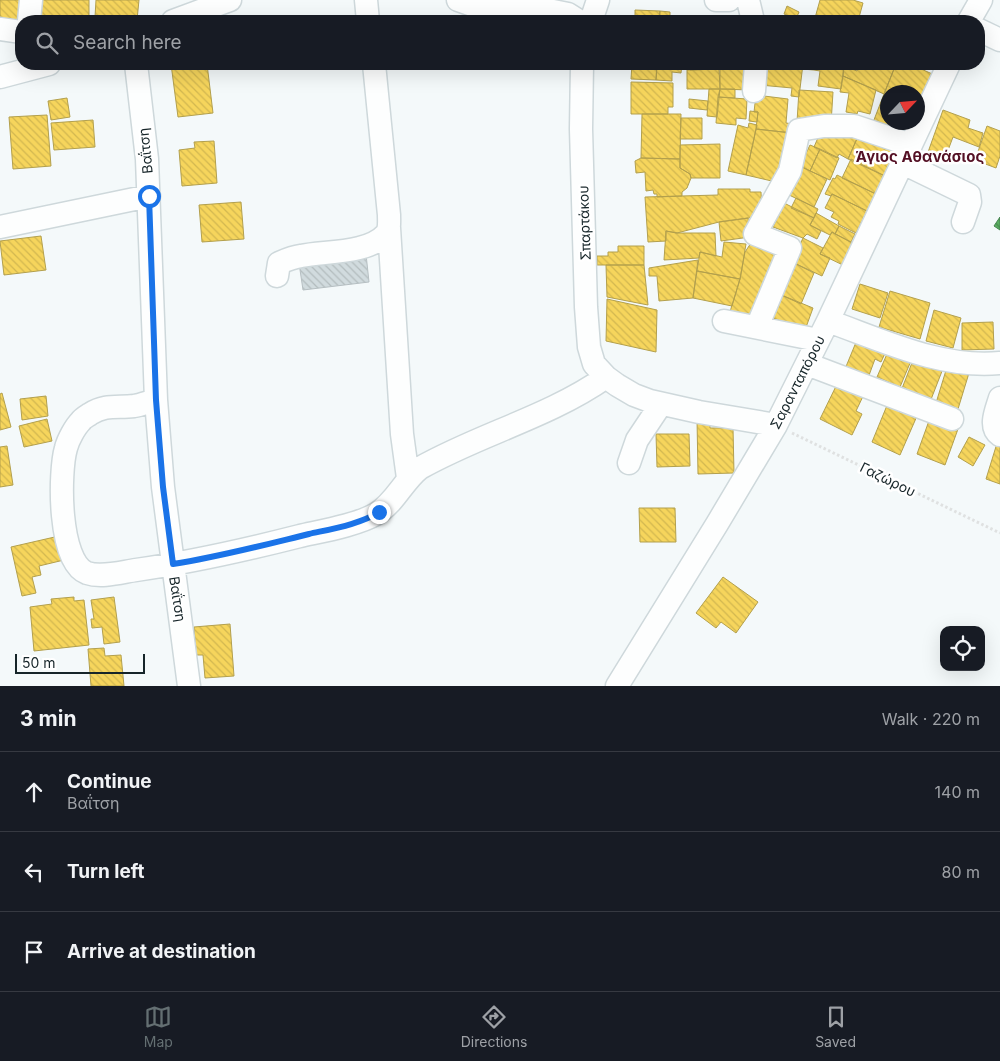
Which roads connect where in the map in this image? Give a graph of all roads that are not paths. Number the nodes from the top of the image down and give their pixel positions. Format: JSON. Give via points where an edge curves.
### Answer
{"nodes":[{"id":1,"x":31,"y":0,"type":"edge"},
{"id":2,"x":230,"y":0,"type":"edge"},
{"id":3,"x":366,"y":0,"type":"edge"},
{"id":4,"x":458,"y":0,"type":"edge"},
{"id":5,"x":598,"y":0,"type":"edge"},
{"id":6,"x":716,"y":0,"type":"edge"},
{"id":7,"x":728,"y":0,"type":"edge"},
{"id":8,"x":748,"y":0,"type":"edge"},
{"id":9,"x":981,"y":0,"type":"edge"},
{"id":10,"x":30,"y":15,"type":"edge"},
{"id":11,"x":189,"y":15,"type":"edge"},
{"id":12,"x":367,"y":15,"type":"edge"},
{"id":13,"x":570,"y":15,"type":"edge"},
{"id":14,"x":594,"y":15,"type":"edge"},
{"id":15,"x":751,"y":15,"type":"edge"},
{"id":16,"x":972,"y":15,"type":"edge"},
{"id":17,"x":0,"y":29,"type":"edge"},
{"id":18,"x":15,"y":31,"type":"edge"},
{"id":19,"x":985,"y":33,"type":"edge"},
{"id":20,"x":1000,"y":40,"type":"edge"},
{"id":21,"x":18,"y":70,"type":"edge"},
{"id":22,"x":137,"y":70,"type":"edge"},
{"id":23,"x":375,"y":70,"type":"edge"},
{"id":24,"x":582,"y":70,"type":"edge"},
{"id":25,"x":756,"y":70,"type":"edge"},
{"id":26,"x":946,"y":70,"type":"edge"},
{"id":27,"x":0,"y":77,"type":"edge"},
{"id":28,"x":754,"y":91,"type":"dead end"},
{"id":29,"x":907,"y":154,"type":"junction"},
{"id":30,"x":149,"y":196,"type":"junction"},
{"id":31,"x":963,"y":222,"type":"dead end"},
{"id":32,"x":0,"y":227,"type":"edge"},
{"id":33,"x":389,"y":228,"type":"junction"},
{"id":34,"x":277,"y":276,"type":"dead end"},
{"id":35,"x":724,"y":321,"type":"dead end"},
{"id":36,"x":757,"y":327,"type":"junction"},
{"id":37,"x":823,"y":331,"type":"junction"},
{"id":38,"x":1000,"y":363,"type":"edge"},
{"id":39,"x":807,"y":364,"type":"junction"},
{"id":40,"x":606,"y":377,"type":"junction"},
{"id":41,"x":1000,"y":398,"type":"edge"},
{"id":42,"x":156,"y":400,"type":"junction"},
{"id":43,"x":660,"y":404,"type":"junction"},
{"id":44,"x":952,"y":419,"type":"dead end"},
{"id":45,"x":776,"y":425,"type":"junction"},
{"id":46,"x":1000,"y":434,"type":"edge"},
{"id":47,"x":628,"y":463,"type":"dead end"},
{"id":48,"x":408,"y":478,"type":"junction"},
{"id":49,"x":173,"y":564,"type":"junction"},
{"id":50,"x":189,"y":686,"type":"edge"},
{"id":51,"x":617,"y":686,"type":"edge"}],
"edges":[{"from":1,"to":10,"type":"street"},
{"from":2,"to":11,"type":"street"},
{"from":3,"to":12,"type":"street"},
{"from":4,"to":13,"type":"street","via":[[472,5],[543,9]]},
{"from":5,"to":14,"type":"street"},
{"from":6,"to":7,"type":"street"},
{"from":8,"to":15,"type":"street"},
{"from":9,"to":16,"type":"street"},
{"from":17,"to":18,"type":"street"},
{"from":19,"to":20,"type":"street"},
{"from":21,"to":27,"type":"street"},
{"from":22,"to":30,"type":"street","name":"Βαΐτση"},
{"from":23,"to":33,"type":"street"},
{"from":24,"to":40,"type":"street","name":"Σπαρτάκου","via":[[587,331],[594,364]]},
{"from":25,"to":28,"type":"street"},
{"from":26,"to":29,"type":"street","name":"Σαρανταπόρου"},
{"from":29,"to":31,"type":"street","via":[[969,194],[970,202]]},
{"from":29,"to":36,"type":"street","via":[[854,126],[799,130],[790,171],[755,234],[790,248]]},
{"from":29,"to":37,"type":"street","name":"Σαρανταπόρου"},
{"from":30,"to":32,"type":"street"},
{"from":30,"to":42,"type":"street","name":"Βαΐτση"},
{"from":33,"to":34,"type":"street","via":[[378,240],[351,250],[300,256],[278,263]]},
{"from":33,"to":48,"type":"street","via":[[402,434]]},
{"from":35,"to":36,"type":"street"},
{"from":36,"to":37,"type":"street"},
{"from":37,"to":38,"type":"street","via":[[940,359],[977,364]]},
{"from":37,"to":39,"type":"street","name":"Σαρανταπόρου"},
{"from":39,"to":44,"type":"street"},
{"from":39,"to":45,"type":"street","name":"Σαρανταπόρου"},
{"from":40,"to":43,"type":"street","via":[[634,395]]},
{"from":40,"to":48,"type":"street","via":[[564,402],[430,462]]},
{"from":41,"to":46,"type":"street","via":[[993,427]]},
{"from":42,"to":49,"type":"street","name":"Βαΐτση"},
{"from":42,"to":49,"type":"street","via":[[133,406],[108,406],[81,421],[66,447],[61,491],[63,518],[75,559],[88,573],[112,574]]},
{"from":43,"to":45,"type":"street"},
{"from":43,"to":47,"type":"street","via":[[637,440]]},
{"from":45,"to":51,"type":"street","name":"Σαρανταπόρου"},
{"from":48,"to":49,"type":"street","via":[[386,506],[363,519]]},
{"from":49,"to":50,"type":"street","name":"Βαΐτση"}]}
